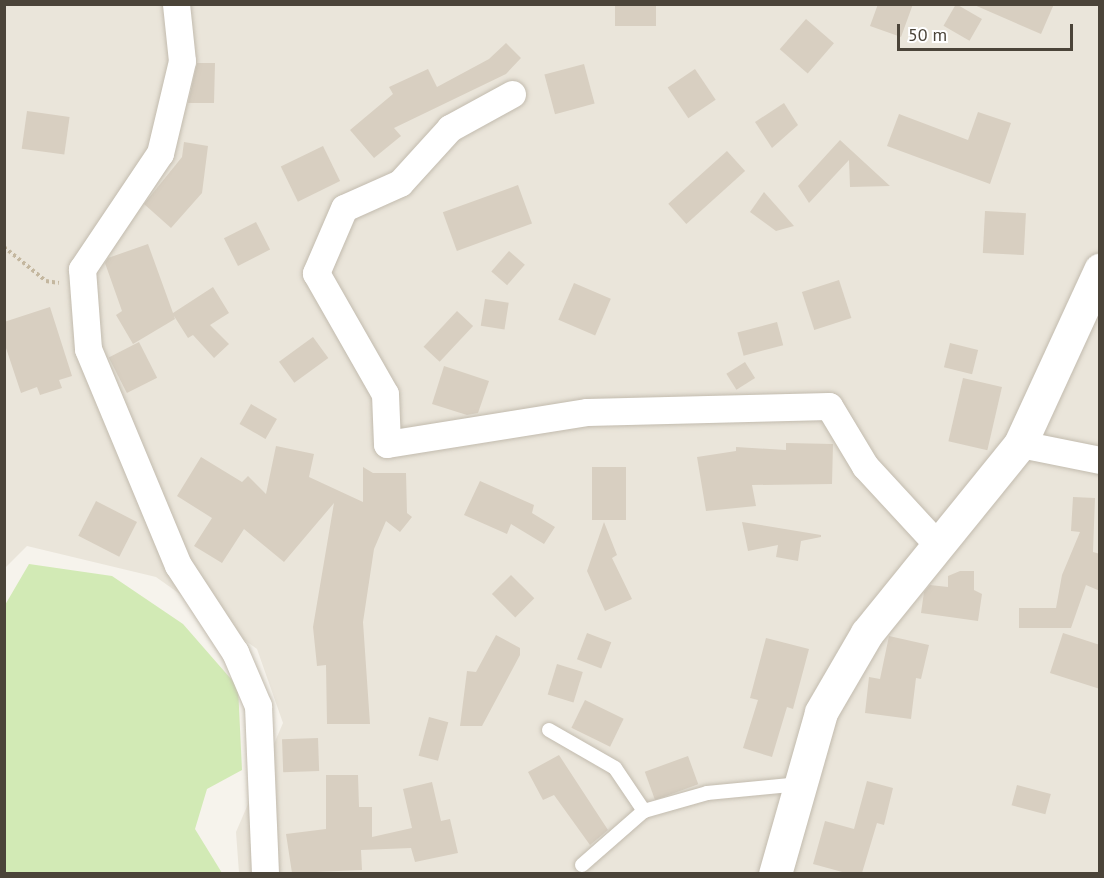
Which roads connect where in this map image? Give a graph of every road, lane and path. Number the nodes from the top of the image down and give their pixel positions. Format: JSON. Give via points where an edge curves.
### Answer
{"nodes":[{"id":1,"x":176,"y":4,"type":"edge"},
{"id":2,"x":513,"y":94,"type":"dead end"},
{"id":3,"x":4,"y":247,"type":"edge"},
{"id":4,"x":1100,"y":270,"type":"edge"},
{"id":5,"x":83,"y":286,"type":"junction"},
{"id":6,"x":1020,"y":444,"type":"junction"},
{"id":7,"x":1100,"y":460,"type":"edge"},
{"id":8,"x":938,"y":545,"type":"junction"},
{"id":9,"x":549,"y":729,"type":"dead end"},
{"id":10,"x":801,"y":784,"type":"junction"},
{"id":11,"x":644,"y":811,"type":"junction"},
{"id":12,"x":582,"y":866,"type":"dead end"},
{"id":13,"x":265,"y":873,"type":"edge"},
{"id":14,"x":775,"y":873,"type":"edge"}],
"edges":[{"from":1,"to":5,"type":"street","via":[[182,61],[160,153],[82,269]]},
{"from":2,"to":8,"type":"street","via":[[450,128],[400,183],[344,208],[316,273],[385,394],[387,444],[586,412],[829,406],[865,466]]},
{"from":3,"to":5,"type":"path","via":[[46,281]]},
{"from":4,"to":6,"type":"street"},
{"from":5,"to":13,"type":"street","via":[[88,349],[178,565],[235,652],[258,706]]},
{"from":6,"to":7,"type":"street"},
{"from":6,"to":8,"type":"street"},
{"from":8,"to":10,"type":"street","via":[[867,633],[821,712]]},
{"from":9,"to":11,"type":"lane","via":[[615,768]]},
{"from":10,"to":11,"type":"lane","via":[[707,793]]},
{"from":10,"to":14,"type":"street"},
{"from":11,"to":12,"type":"lane"}]}
